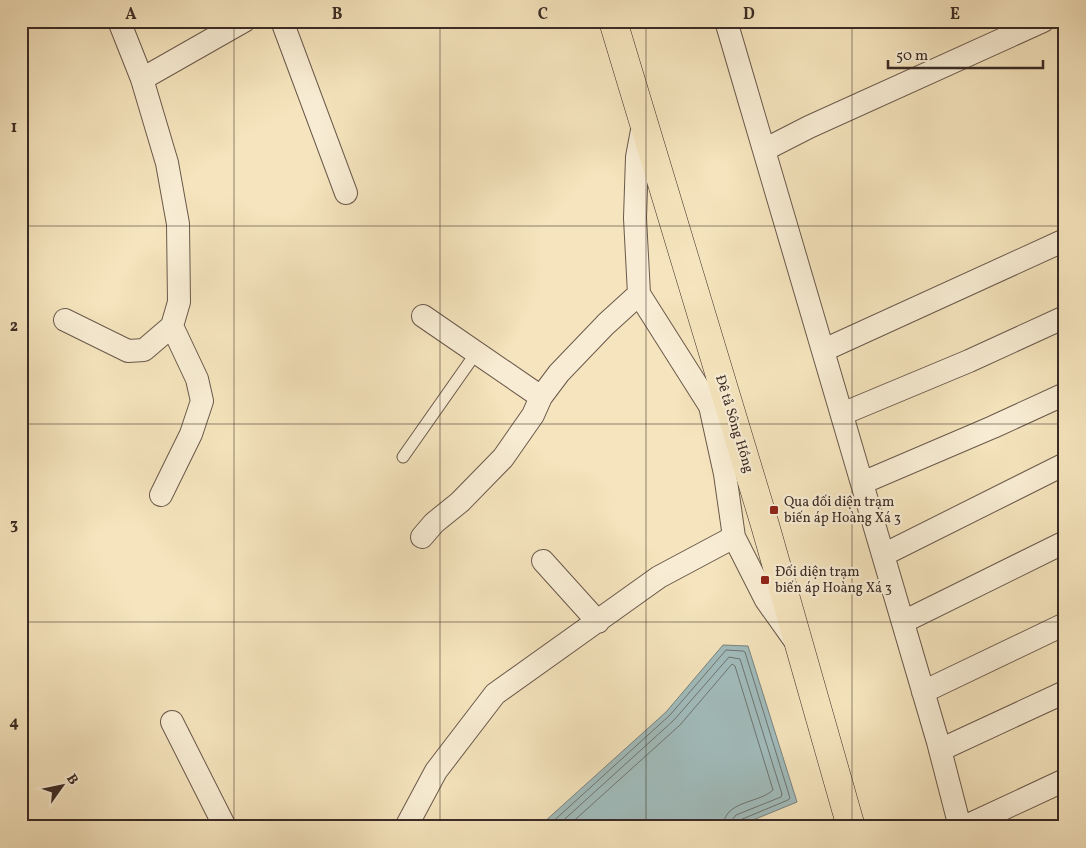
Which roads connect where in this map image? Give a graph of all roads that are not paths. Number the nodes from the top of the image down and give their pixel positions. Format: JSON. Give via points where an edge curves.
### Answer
{"nodes":[{"id":1,"x":119,"y":21,"type":"edge"},
{"id":2,"x":244,"y":21,"type":"edge"},
{"id":3,"x":282,"y":21,"type":"edge"},
{"id":4,"x":613,"y":21,"type":"edge"},
{"id":5,"x":726,"y":21,"type":"edge"},
{"id":6,"x":1043,"y":21,"type":"edge"},
{"id":7,"x":142,"y":79,"type":"junction"},
{"id":8,"x":643,"y":124,"type":"junction"},
{"id":9,"x":764,"y":150,"type":"junction"},
{"id":10,"x":346,"y":193,"type":"dead end"},
{"id":11,"x":1065,"y":240,"type":"edge"},
{"id":12,"x":640,"y":294,"type":"junction"},
{"id":13,"x":423,"y":316,"type":"dead end"},
{"id":14,"x":1065,"y":318,"type":"edge"},
{"id":15,"x":64,"y":320,"type":"dead end"},
{"id":16,"x":172,"y":326,"type":"junction"},
{"id":17,"x":824,"y":350,"type":"junction"},
{"id":18,"x":476,"y":353,"type":"junction"},
{"id":19,"x":1065,"y":394,"type":"edge"},
{"id":20,"x":541,"y":397,"type":"junction"},
{"id":21,"x":718,"y":402,"type":"junction"},
{"id":22,"x":842,"y":414,"type":"junction"},
{"id":23,"x":403,"y":457,"type":"dead end"},
{"id":24,"x":1065,"y":464,"type":"edge"},
{"id":25,"x":862,"y":483,"type":"junction"},
{"id":26,"x":162,"y":495,"type":"dead end"},
{"id":27,"x":422,"y":537,"type":"dead end"},
{"id":28,"x":734,"y":537,"type":"junction"},
{"id":29,"x":1065,"y":542,"type":"edge"},
{"id":30,"x":883,"y":555,"type":"junction"},
{"id":31,"x":543,"y":561,"type":"dead end"},
{"id":32,"x":598,"y":622,"type":"junction"},
{"id":33,"x":903,"y":622,"type":"junction"},
{"id":34,"x":1065,"y":624,"type":"edge"},
{"id":35,"x":800,"y":647,"type":"junction"},
{"id":36,"x":923,"y":692,"type":"junction"},
{"id":37,"x":1065,"y":692,"type":"edge"},
{"id":38,"x":172,"y":722,"type":"dead end"},
{"id":39,"x":940,"y":750,"type":"junction"},
{"id":40,"x":1065,"y":780,"type":"edge"},
{"id":41,"x":225,"y":827,"type":"edge"},
{"id":42,"x":406,"y":827,"type":"edge"},
{"id":43,"x":851,"y":827,"type":"edge"},
{"id":44,"x":960,"y":827,"type":"edge"},
{"id":45,"x":964,"y":827,"type":"edge"}],
"edges":[{"from":1,"to":7,"type":"street"},
{"from":2,"to":7,"type":"street"},
{"from":3,"to":10,"type":"street"},
{"from":4,"to":8,"type":"main road","name":"Đê tả Sông Hồng"},
{"from":5,"to":9,"type":"street"},
{"from":6,"to":9,"type":"street"},
{"from":7,"to":16,"type":"street","via":[[167,163],[178,224],[179,302]]},
{"from":8,"to":12,"type":"street","via":[[637,157],[635,218]]},
{"from":8,"to":21,"type":"main road","name":"Đê tả Sông Hồng"},
{"from":9,"to":17,"type":"street"},
{"from":11,"to":17,"type":"street"},
{"from":12,"to":20,"type":"street","via":[[606,324],[559,373]]},
{"from":12,"to":21,"type":"street"},
{"from":13,"to":18,"type":"street"},
{"from":14,"to":22,"type":"street"},
{"from":15,"to":16,"type":"street","via":[[128,351],[144,350]]},
{"from":16,"to":26,"type":"street","via":[[197,379],[202,402],[191,434]]},
{"from":17,"to":22,"type":"street"},
{"from":18,"to":20,"type":"street"},
{"from":18,"to":23,"type":"lane"},
{"from":19,"to":25,"type":"street"},
{"from":20,"to":27,"type":"street","via":[[533,415],[503,458]]},
{"from":21,"to":28,"type":"street"},
{"from":21,"to":35,"type":"main road","name":"Đê tả Sông Hồng"},
{"from":22,"to":25,"type":"street"},
{"from":24,"to":30,"type":"street"},
{"from":25,"to":30,"type":"street"},
{"from":28,"to":32,"type":"street","via":[[659,577]]},
{"from":28,"to":35,"type":"street","via":[[766,600]]},
{"from":29,"to":33,"type":"street"},
{"from":30,"to":33,"type":"street"},
{"from":31,"to":32,"type":"street"},
{"from":32,"to":42,"type":"street","via":[[495,694],[436,771]]},
{"from":33,"to":36,"type":"street"},
{"from":34,"to":36,"type":"street"},
{"from":35,"to":43,"type":"main road","name":"Đê tả Sông Hồng"},
{"from":36,"to":39,"type":"street"},
{"from":37,"to":39,"type":"street"},
{"from":38,"to":41,"type":"street"},
{"from":39,"to":44,"type":"street"},
{"from":40,"to":45,"type":"street"}]}
